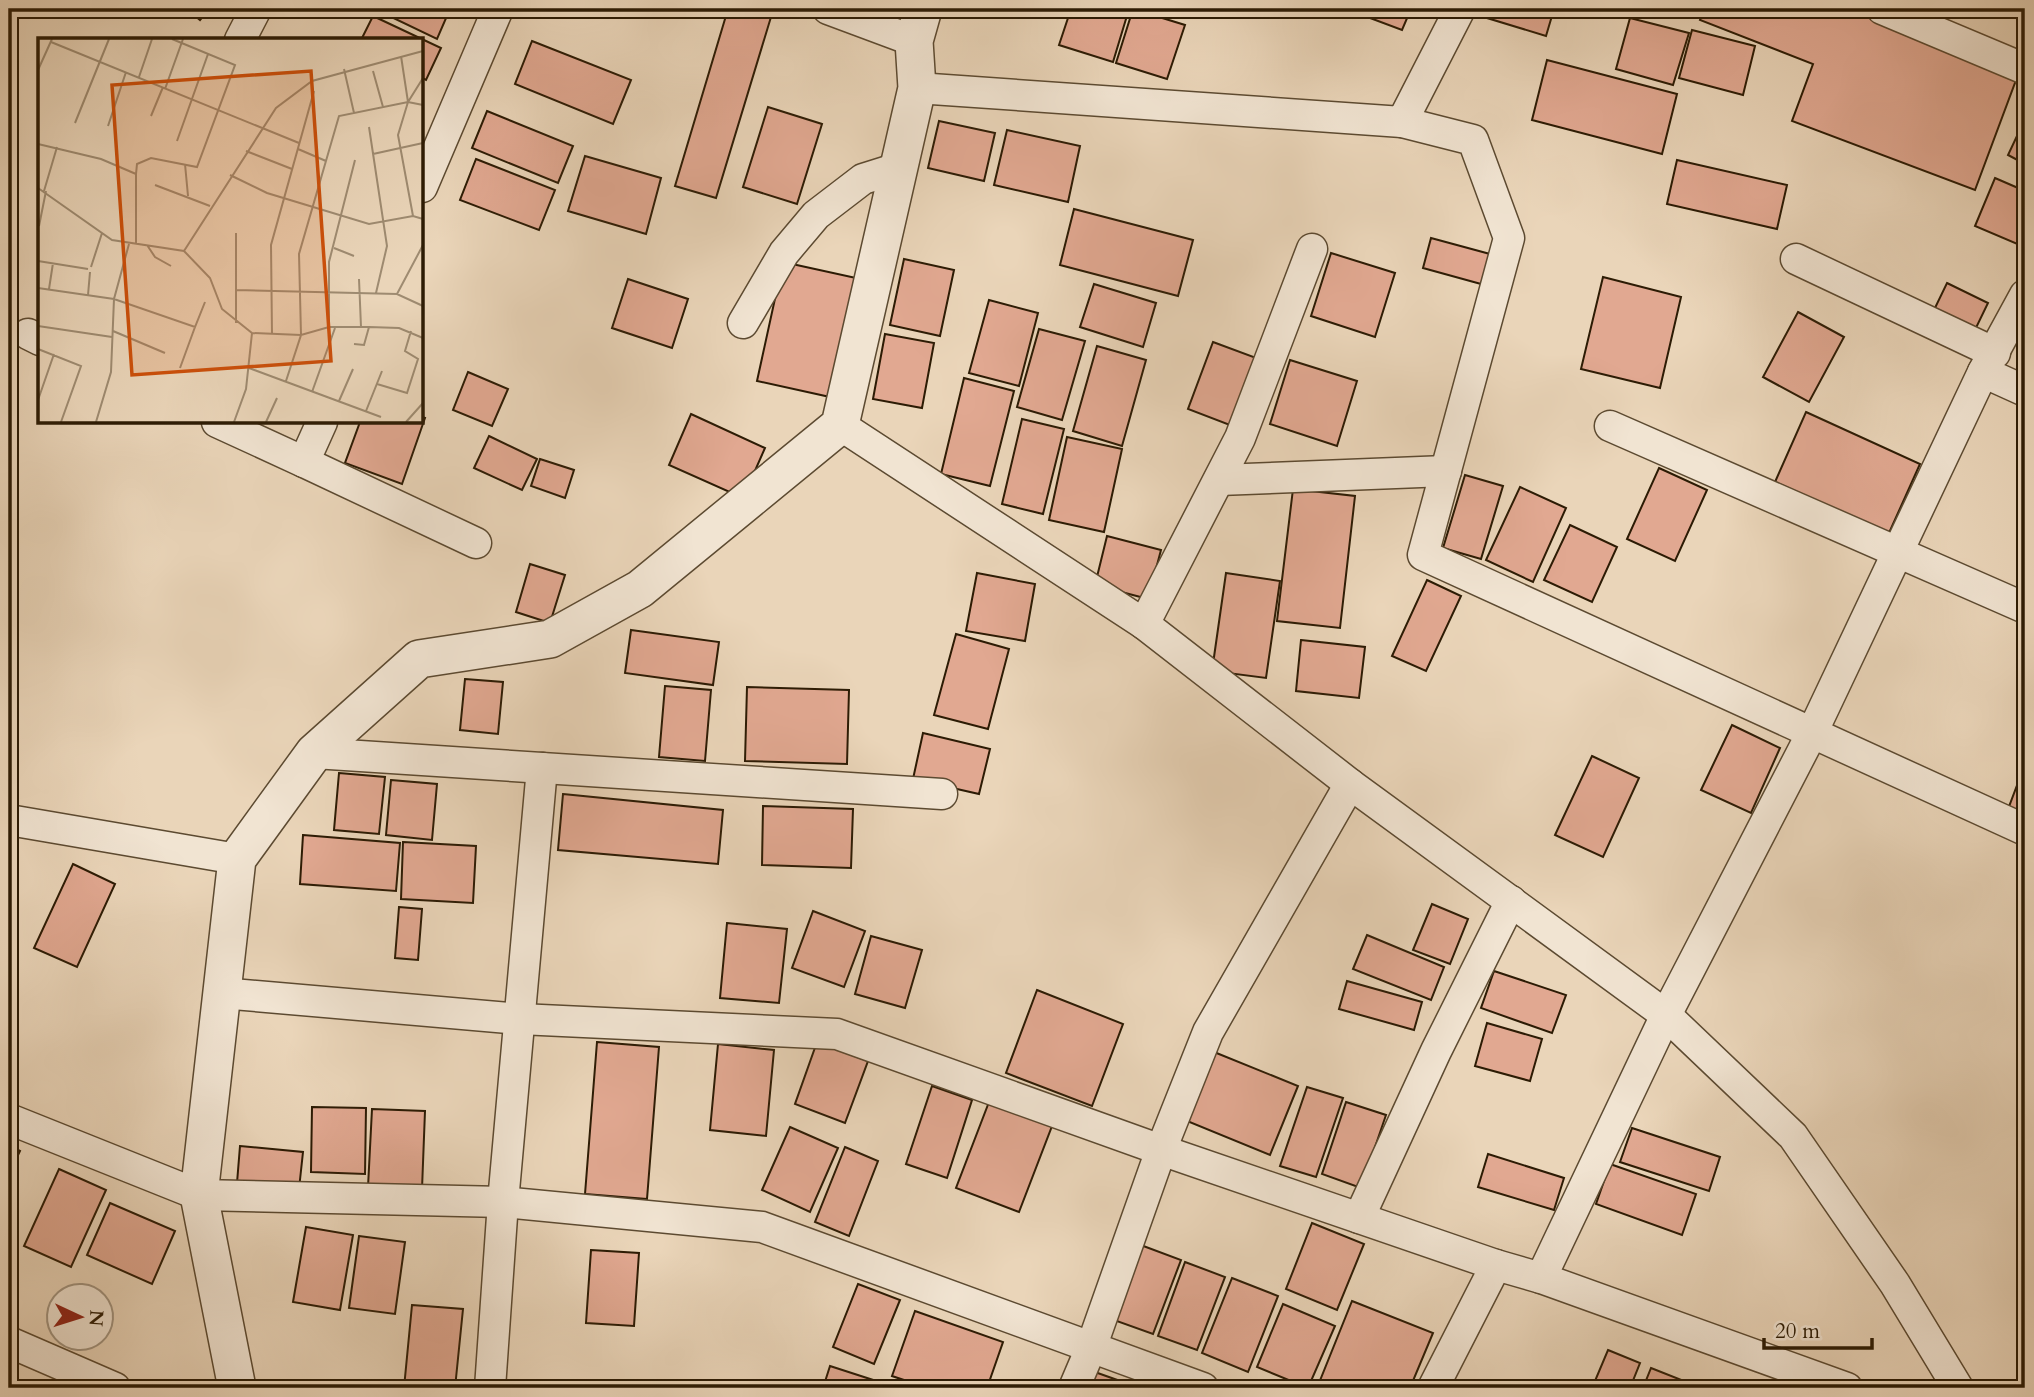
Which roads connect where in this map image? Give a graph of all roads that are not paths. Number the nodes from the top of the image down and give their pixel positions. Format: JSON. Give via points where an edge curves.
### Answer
{"nodes":[{"id":1,"x":256,"y":9,"type":"edge"},
{"id":2,"x":498,"y":9,"type":"edge"},
{"id":3,"x":828,"y":9,"type":"edge"},
{"id":4,"x":1460,"y":9,"type":"edge"},
{"id":5,"x":1882,"y":9,"type":"edge"},
{"id":6,"x":919,"y":25,"type":"edge"},
{"id":7,"x":241,"y":38,"type":"edge"},
{"id":8,"x":2025,"y":69,"type":"edge"},
{"id":9,"x":917,"y":88,"type":"junction"},
{"id":10,"x":1402,"y":122,"type":"junction"},
{"id":11,"x":898,"y":168,"type":"junction"},
{"id":12,"x":424,"y":182,"type":"edge"},
{"id":13,"x":1312,"y":249,"type":"dead end"},
{"id":14,"x":1796,"y":259,"type":"dead end"},
{"id":15,"x":2025,"y":295,"type":"edge"},
{"id":16,"x":743,"y":323,"type":"dead end"},
{"id":17,"x":1989,"y":363,"type":"junction"},
{"id":18,"x":2025,"y":391,"type":"edge"},
{"id":19,"x":221,"y":424,"type":"edge"},
{"id":20,"x":320,"y":424,"type":"edge"},
{"id":21,"x":840,"y":425,"type":"junction"},
{"id":22,"x":1610,"y":426,"type":"dead end"},
{"id":23,"x":304,"y":462,"type":"junction"},
{"id":24,"x":1446,"y":471,"type":"junction"},
{"id":25,"x":1219,"y":480,"type":"junction"},
{"id":26,"x":476,"y":543,"type":"dead end"},
{"id":27,"x":1897,"y":552,"type":"junction"},
{"id":28,"x":2025,"y":608,"type":"edge"},
{"id":29,"x":1144,"y":624,"type":"junction"},
{"id":30,"x":1812,"y":733,"type":"junction"},
{"id":31,"x":314,"y":753,"type":"junction"},
{"id":32,"x":542,"y":768,"type":"junction"},
{"id":33,"x":1350,"y":784,"type":"junction"},
{"id":34,"x":942,"y":794,"type":"dead end"},
{"id":35,"x":9,"y":820,"type":"edge"},
{"id":36,"x":2025,"y":830,"type":"edge"},
{"id":37,"x":237,"y":859,"type":"junction"},
{"id":38,"x":1511,"y":901,"type":"junction"},
{"id":39,"x":221,"y":993,"type":"junction"},
{"id":40,"x":1666,"y":1015,"type":"junction"},
{"id":41,"x":520,"y":1018,"type":"junction"},
{"id":42,"x":9,"y":1119,"type":"edge"},
{"id":43,"x":1161,"y":1150,"type":"junction"},
{"id":44,"x":199,"y":1195,"type":"junction"},
{"id":45,"x":503,"y":1202,"type":"junction"},
{"id":46,"x":1359,"y":1218,"type":"junction"},
{"id":47,"x":1496,"y":1265,"type":"junction"},
{"id":48,"x":1541,"y":1278,"type":"junction"},
{"id":49,"x":9,"y":1342,"type":"edge"},
{"id":50,"x":1091,"y":1348,"type":"junction"},
{"id":51,"x":115,"y":1388,"type":"edge"},
{"id":52,"x":237,"y":1388,"type":"edge"},
{"id":53,"x":490,"y":1388,"type":"edge"},
{"id":54,"x":1074,"y":1388,"type":"edge"},
{"id":55,"x":1203,"y":1388,"type":"edge"},
{"id":56,"x":1433,"y":1388,"type":"edge"},
{"id":57,"x":1847,"y":1388,"type":"edge"},
{"id":58,"x":1958,"y":1388,"type":"edge"}],
"edges":[{"from":1,"to":7,"type":"street"},
{"from":2,"to":12,"type":"street"},
{"from":3,"to":6,"type":"street"},
{"from":4,"to":10,"type":"street"},
{"from":5,"to":8,"type":"street"},
{"from":6,"to":9,"type":"street"},
{"from":9,"to":10,"type":"street"},
{"from":9,"to":11,"type":"street"},
{"from":10,"to":24,"type":"street","via":[[1473,140],[1508,238]]},
{"from":11,"to":16,"type":"street","via":[[863,179],[816,215],[783,253]]},
{"from":11,"to":21,"type":"street"},
{"from":13,"to":25,"type":"street","via":[[1240,438]]},
{"from":14,"to":17,"type":"street"},
{"from":15,"to":17,"type":"street"},
{"from":17,"to":18,"type":"street"},
{"from":17,"to":27,"type":"street"},
{"from":19,"to":23,"type":"street"},
{"from":20,"to":23,"type":"street"},
{"from":21,"to":29,"type":"street"},
{"from":21,"to":31,"type":"street","via":[[640,589],[550,639],[419,659]]},
{"from":22,"to":27,"type":"street"},
{"from":23,"to":26,"type":"street"},
{"from":24,"to":25,"type":"street"},
{"from":24,"to":30,"type":"street","via":[[1423,555]]},
{"from":25,"to":29,"type":"street"},
{"from":27,"to":28,"type":"street"},
{"from":27,"to":30,"type":"street"},
{"from":29,"to":33,"type":"street"},
{"from":30,"to":36,"type":"street"},
{"from":30,"to":40,"type":"street"},
{"from":31,"to":32,"type":"street"},
{"from":31,"to":37,"type":"street"},
{"from":32,"to":34,"type":"street"},
{"from":32,"to":41,"type":"street"},
{"from":33,"to":38,"type":"street"},
{"from":33,"to":43,"type":"street","via":[[1208,1032]]},
{"from":35,"to":37,"type":"street"},
{"from":37,"to":39,"type":"street"},
{"from":38,"to":40,"type":"street"},
{"from":38,"to":46,"type":"street"},
{"from":39,"to":41,"type":"street"},
{"from":39,"to":44,"type":"street"},
{"from":40,"to":48,"type":"street"},
{"from":40,"to":58,"type":"street","via":[[1793,1136],[1895,1284]]},
{"from":41,"to":43,"type":"street","via":[[837,1034]]},
{"from":41,"to":45,"type":"street"},
{"from":42,"to":44,"type":"street"},
{"from":43,"to":46,"type":"street"},
{"from":43,"to":50,"type":"street"},
{"from":44,"to":45,"type":"street"},
{"from":44,"to":52,"type":"street"},
{"from":45,"to":50,"type":"street","via":[[762,1227]]},
{"from":45,"to":53,"type":"street"},
{"from":46,"to":47,"type":"street"},
{"from":47,"to":48,"type":"street"},
{"from":47,"to":56,"type":"street"},
{"from":48,"to":57,"type":"street"},
{"from":49,"to":51,"type":"street"},
{"from":50,"to":54,"type":"street"},
{"from":50,"to":55,"type":"street"}]}
